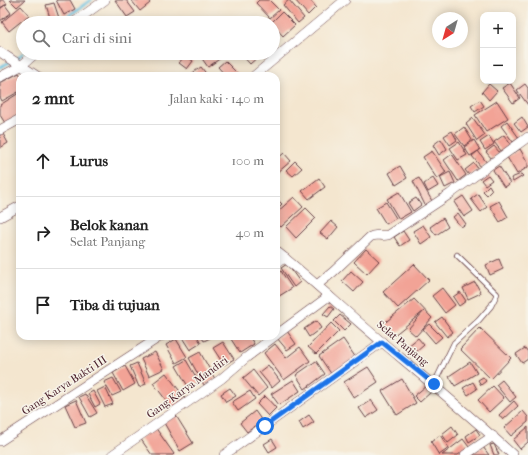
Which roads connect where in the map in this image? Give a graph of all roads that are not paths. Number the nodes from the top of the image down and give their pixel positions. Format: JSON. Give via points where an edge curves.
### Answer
{"nodes":[{"id":1,"x":105,"y":0,"type":"edge"},
{"id":2,"x":344,"y":0,"type":"edge"},
{"id":3,"x":83,"y":16,"type":"edge"},
{"id":4,"x":4,"y":54,"type":"edge"},
{"id":5,"x":280,"y":54,"type":"edge"},
{"id":6,"x":26,"y":60,"type":"edge"},
{"id":7,"x":273,"y":60,"type":"edge"},
{"id":8,"x":20,"y":64,"type":"junction"},
{"id":9,"x":31,"y":72,"type":"edge"},
{"id":10,"x":259,"y":72,"type":"edge"},
{"id":11,"x":0,"y":77,"type":"edge"},
{"id":12,"x":16,"y":121,"type":"edge"},
{"id":13,"x":0,"y":130,"type":"edge"},
{"id":14,"x":528,"y":137,"type":"edge"},
{"id":15,"x":16,"y":208,"type":"edge"},
{"id":16,"x":0,"y":217,"type":"edge"},
{"id":17,"x":280,"y":254,"type":"edge"},
{"id":18,"x":457,"y":255,"type":"dead end"},
{"id":19,"x":285,"y":258,"type":"junction"},
{"id":20,"x":280,"y":261,"type":"edge"},
{"id":21,"x":317,"y":285,"type":"junction"},
{"id":22,"x":329,"y":296,"type":"junction"},
{"id":23,"x":280,"y":332,"type":"edge"},
{"id":24,"x":155,"y":340,"type":"edge"},
{"id":25,"x":269,"y":340,"type":"edge"},
{"id":26,"x":382,"y":342,"type":"junction"},
{"id":27,"x":434,"y":384,"type":"junction"},
{"id":28,"x":493,"y":436,"type":"junction"},
{"id":29,"x":0,"y":441,"type":"edge"},
{"id":30,"x":112,"y":455,"type":"edge"},
{"id":31,"x":224,"y":455,"type":"edge"},
{"id":32,"x":465,"y":455,"type":"edge"},
{"id":33,"x":513,"y":455,"type":"edge"}],
"edges":[{"from":1,"to":3,"type":"street"},
{"from":2,"to":5,"type":"street"},
{"from":4,"to":8,"type":"street"},
{"from":6,"to":8,"type":"street"},
{"from":7,"to":10,"type":"street"},
{"from":8,"to":9,"type":"street"},
{"from":8,"to":11,"type":"street"},
{"from":12,"to":13,"type":"street"},
{"from":14,"to":21,"type":"street","via":[[450,194],[388,234],[370,237]]},
{"from":15,"to":16,"type":"street"},
{"from":17,"to":19,"type":"street","name":"Selat Panjang"},
{"from":18,"to":27,"type":"lane","via":[[498,294],[479,320],[454,343]]},
{"from":19,"to":20,"type":"street"},
{"from":19,"to":21,"type":"street","name":"Selat Panjang"},
{"from":21,"to":22,"type":"street","name":"Selat Panjang"},
{"from":22,"to":23,"type":"street","name":"Gang Karya Mandiri"},
{"from":22,"to":26,"type":"street","name":"Selat Panjang"},
{"from":24,"to":29,"type":"street","name":"Gang Karya Bakti III"},
{"from":25,"to":30,"type":"street","name":"Gang Karya Mandiri","via":[[221,379]]},
{"from":26,"to":27,"type":"street","name":"Selat Panjang"},
{"from":26,"to":31,"type":"street"},
{"from":27,"to":28,"type":"street","name":"Selat Panjang"},
{"from":28,"to":32,"type":"street"},
{"from":28,"to":33,"type":"street","name":"Selat Panjang"}]}
